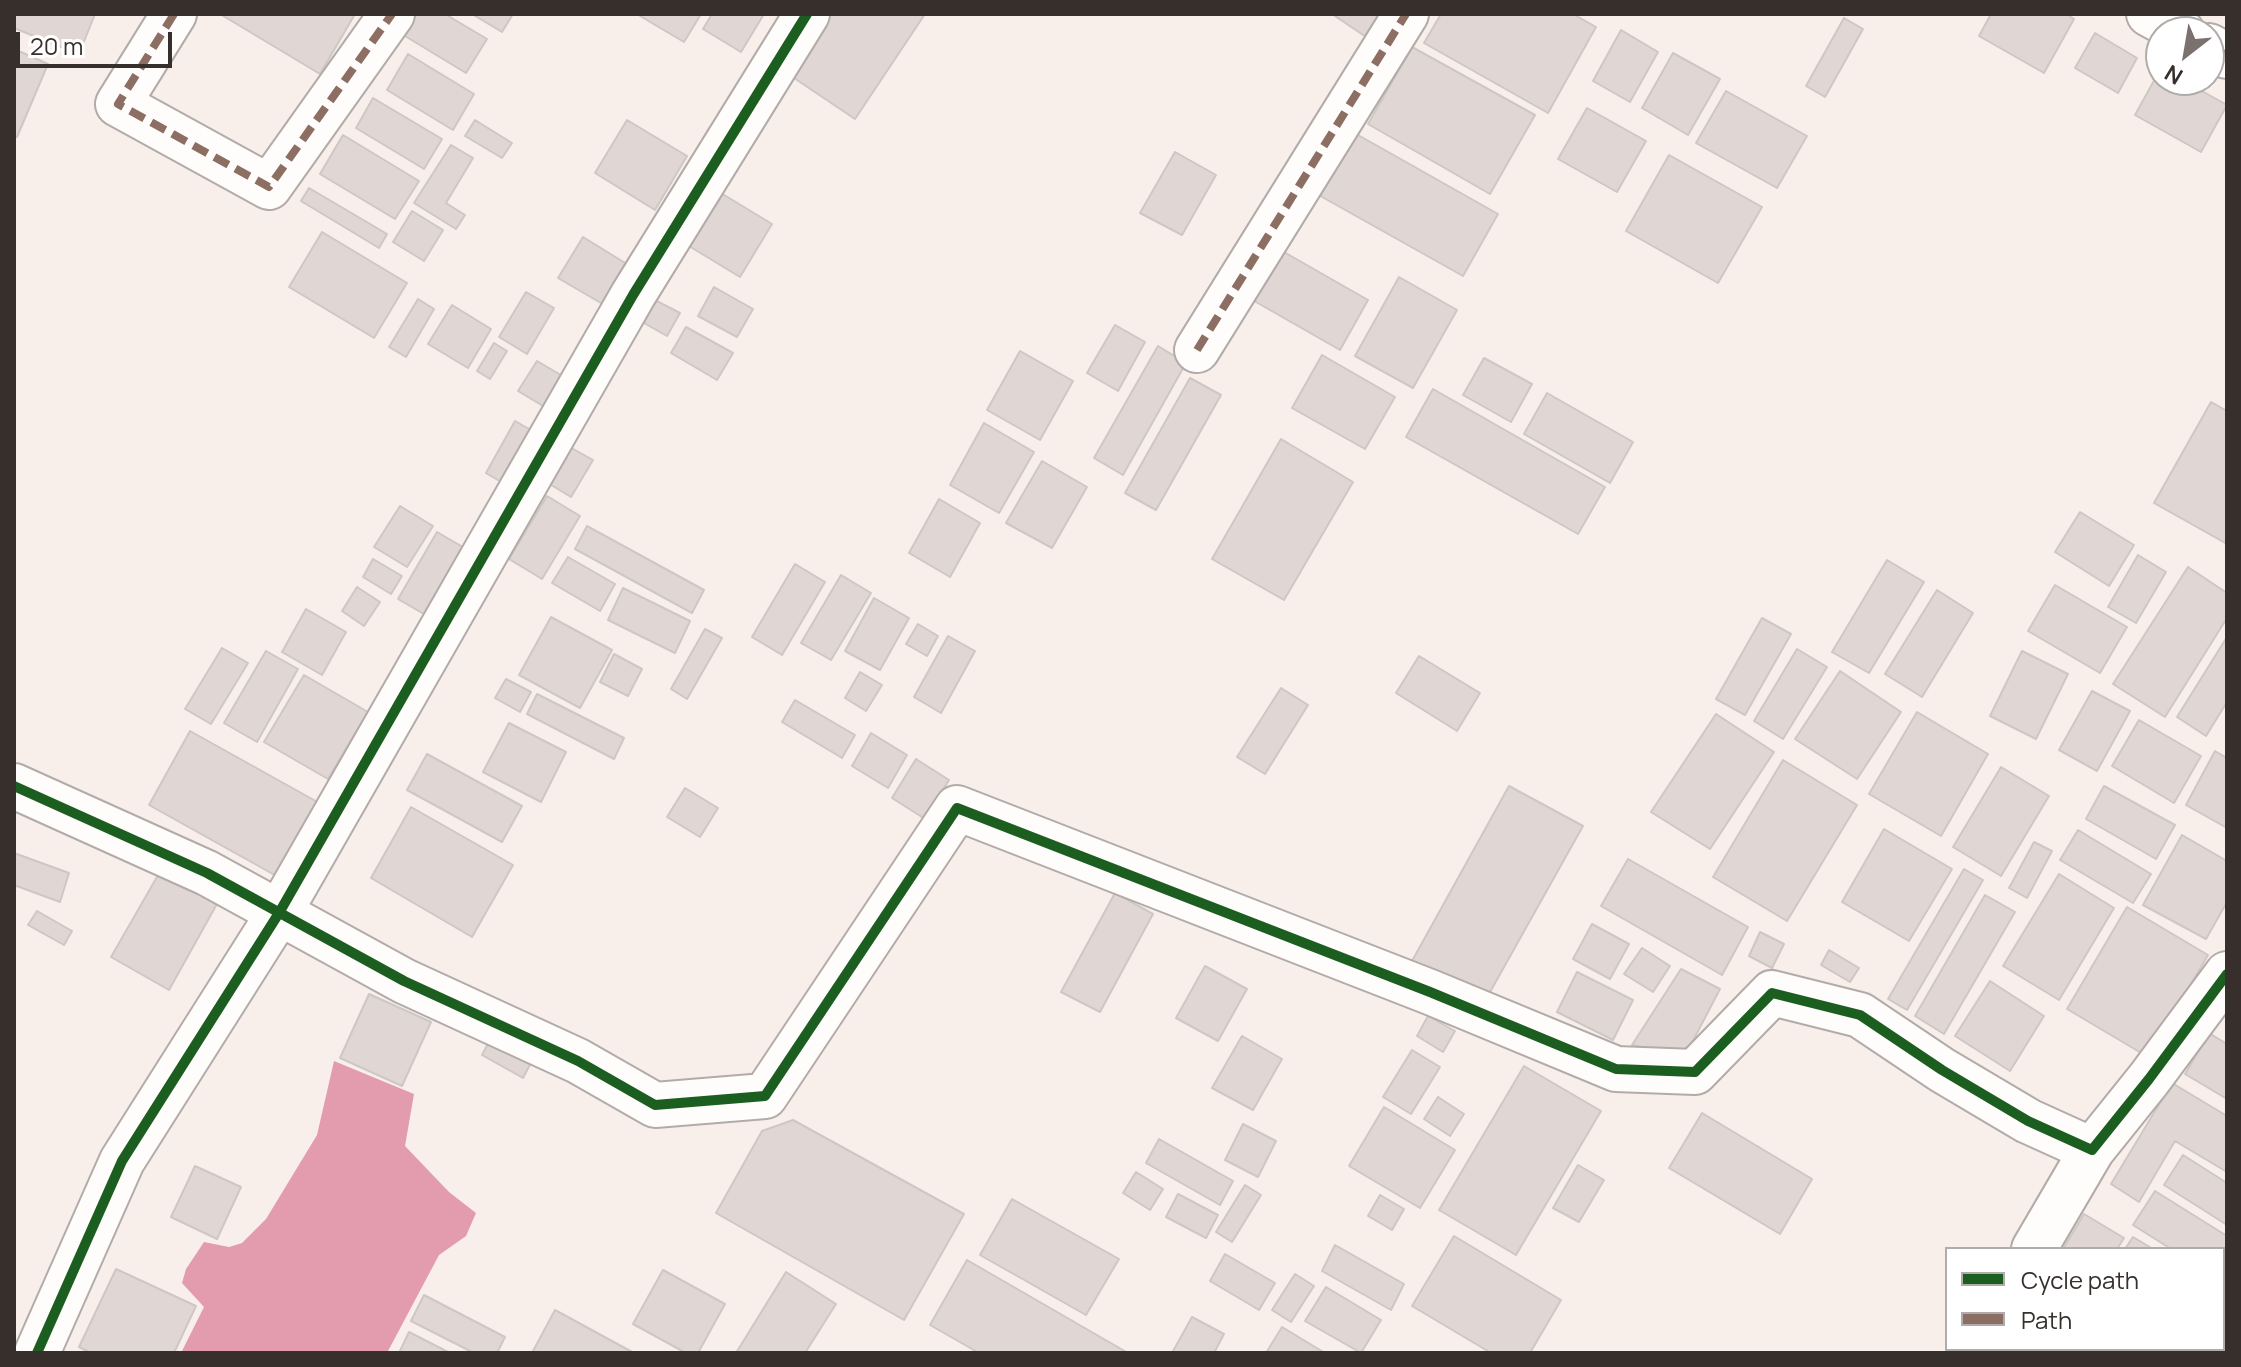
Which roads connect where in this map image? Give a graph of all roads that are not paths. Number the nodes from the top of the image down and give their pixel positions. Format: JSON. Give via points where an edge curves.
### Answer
{"nodes":[{"id":1,"x":174,"y":14,"type":"edge"},
{"id":2,"x":392,"y":14,"type":"edge"},
{"id":3,"x":807,"y":14,"type":"edge"},
{"id":4,"x":1406,"y":14,"type":"edge"},
{"id":5,"x":1197,"y":350,"type":"dead end"},
{"id":6,"x":14,"y":786,"type":"edge"},
{"id":7,"x":279,"y":913,"type":"junction"},
{"id":8,"x":2227,"y":974,"type":"edge"},
{"id":9,"x":2092,"y":1150,"type":"junction"},
{"id":10,"x":2035,"y":1247,"type":"edge"},
{"id":11,"x":37,"y":1353,"type":"edge"}],
"edges":[{"from":1,"to":2,"type":"street","via":[[118,104],[269,187]]},
{"from":3,"to":7,"type":"street","via":[[633,295]]},
{"from":4,"to":5,"type":"street"},
{"from":6,"to":7,"type":"street","via":[[207,873]]},
{"from":7,"to":9,"type":"street","via":[[404,981],[578,1061],[655,1105],[765,1096],[957,808],[1616,1069],[1695,1072],[1772,993],[1860,1015],[2028,1121]]},
{"from":7,"to":11,"type":"street","via":[[122,1161]]},
{"from":8,"to":9,"type":"street"},
{"from":9,"to":10,"type":"street"}]}
